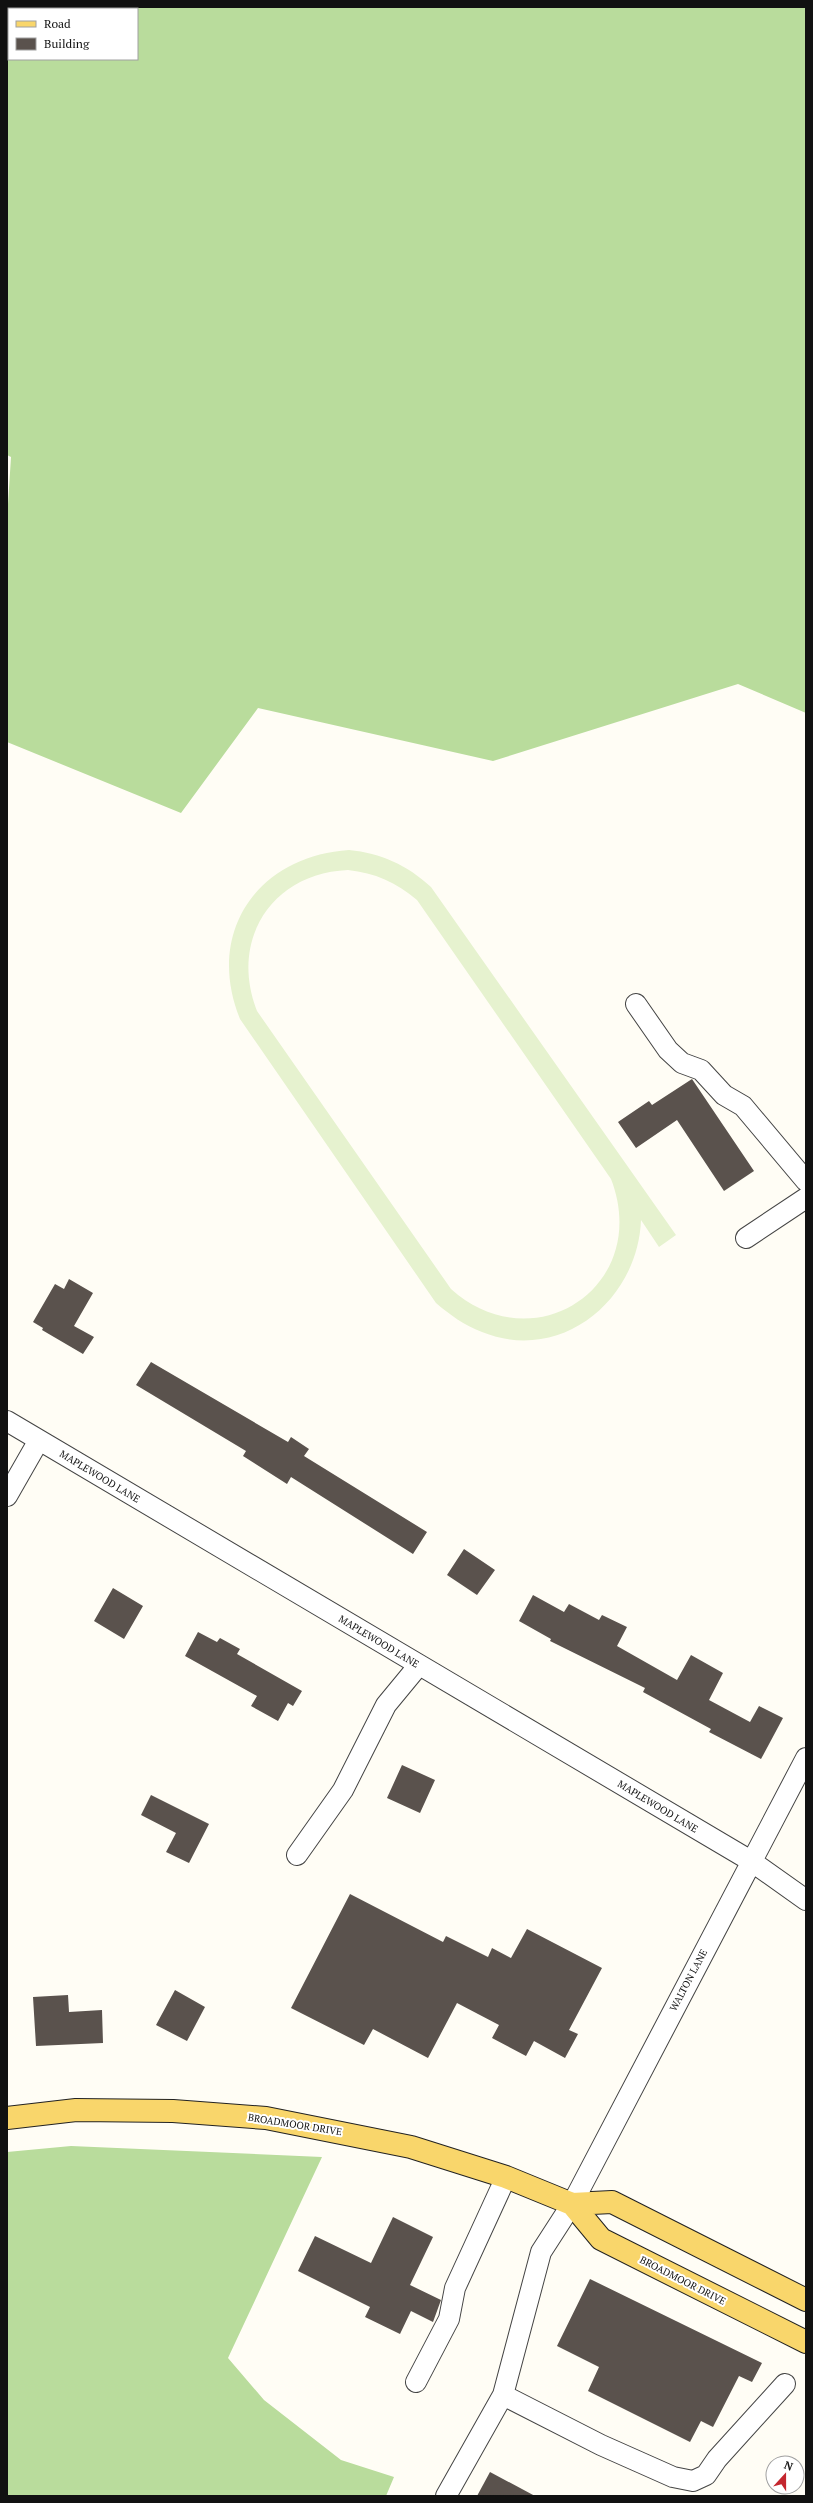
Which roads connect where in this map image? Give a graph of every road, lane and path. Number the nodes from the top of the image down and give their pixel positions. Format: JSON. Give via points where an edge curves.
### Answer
{"nodes":[{"id":1,"x":636,"y":1004,"type":"dead end"},
{"id":2,"x":806,"y":1181,"type":"edge"},
{"id":3,"x":806,"y":1198,"type":"edge"},
{"id":4,"x":746,"y":1238,"type":"dead end"},
{"id":5,"x":7,"y":1421,"type":"edge"},
{"id":6,"x":39,"y":1440,"type":"junction"},
{"id":7,"x":7,"y":1496,"type":"edge"},
{"id":8,"x":419,"y":1665,"type":"junction"},
{"id":9,"x":806,"y":1758,"type":"edge"},
{"id":10,"x":297,"y":1855,"type":"dead end"},
{"id":11,"x":751,"y":1861,"type":"junction"},
{"id":12,"x":806,"y":1900,"type":"edge"},
{"id":13,"x":7,"y":2118,"type":"edge"},
{"id":14,"x":506,"y":2177,"type":"junction"},
{"id":15,"x":572,"y":2204,"type":"junction"},
{"id":16,"x":806,"y":2300,"type":"edge"},
{"id":17,"x":806,"y":2342,"type":"edge"},
{"id":18,"x":416,"y":2382,"type":"dead end"},
{"id":19,"x":785,"y":2384,"type":"dead end"},
{"id":20,"x":503,"y":2395,"type":"junction"},
{"id":21,"x":446,"y":2496,"type":"edge"}],
"edges":[{"from":1,"to":2,"type":"street","via":[[668,1050],[682,1062],[701,1070],[724,1095],[743,1106]]},
{"from":3,"to":4,"type":"street"},
{"from":5,"to":6,"type":"street","name":"MAPLEWOOD LANE"},
{"from":6,"to":7,"type":"street"},
{"from":6,"to":8,"type":"street","name":"MAPLEWOOD LANE"},
{"from":8,"to":10,"type":"street","via":[[386,1705],[343,1790]]},
{"from":8,"to":11,"type":"street","name":"MAPLEWOOD LANE"},
{"from":9,"to":11,"type":"street","name":"WALTON LANE"},
{"from":11,"to":12,"type":"street","name":"MAPLEWOOD LANE"},
{"from":11,"to":15,"type":"street","name":"WALTON LANE"},
{"from":13,"to":14,"type":"main road","name":"BROADMOOR DRIVE","via":[[76,2110],[173,2111],[266,2118],[411,2147]]},
{"from":14,"to":15,"type":"main road","name":"BROADMOOR DRIVE"},
{"from":14,"to":18,"type":"street","via":[[455,2288],[449,2319]]},
{"from":15,"to":16,"type":"main road","name":"BROADMOOR DRIVE","via":[[612,2202]]},
{"from":15,"to":17,"type":"main road","name":"BROADMOOR DRIVE","via":[[601,2239]]},
{"from":15,"to":20,"type":"street","name":"WALTON LANE","via":[[541,2252]]},
{"from":19,"to":20,"type":"street","via":[[706,2475],[693,2481],[673,2476],[601,2445]]},
{"from":20,"to":21,"type":"street","name":"WALTON LANE"}]}
